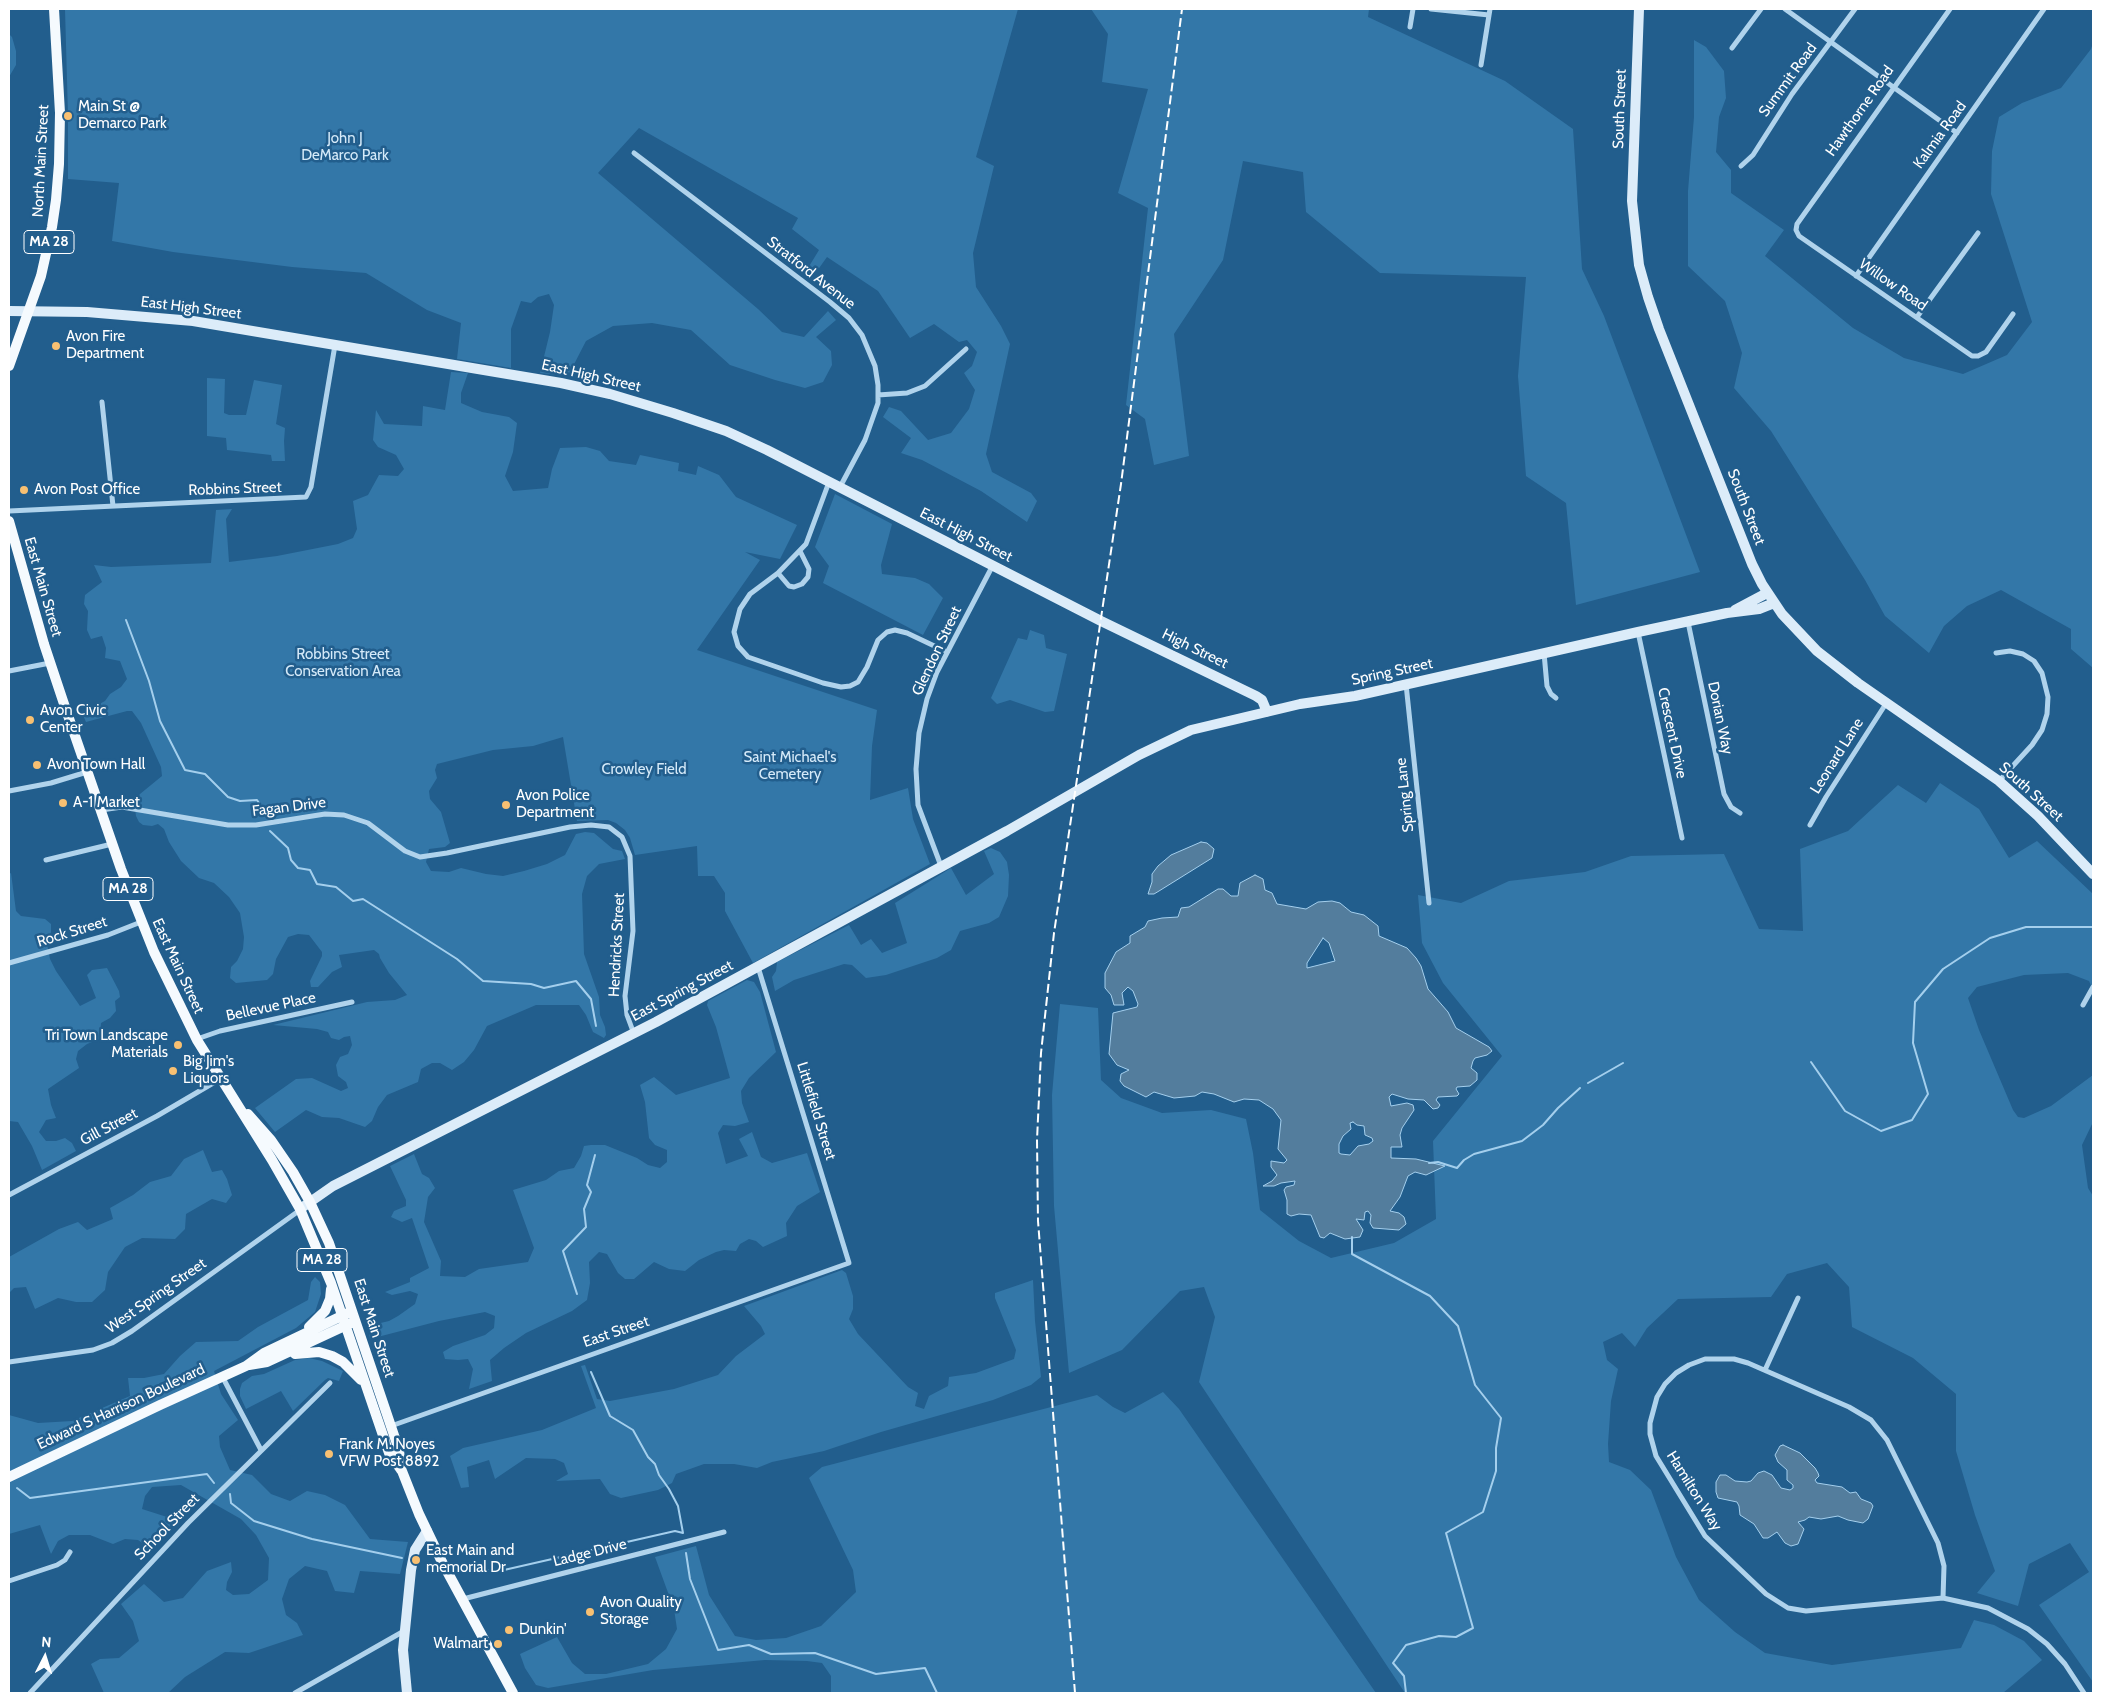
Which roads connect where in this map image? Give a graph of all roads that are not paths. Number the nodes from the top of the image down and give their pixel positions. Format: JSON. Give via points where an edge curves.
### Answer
{"nodes":[{"id":1,"x":54,"y":9,"type":"edge"},
{"id":2,"x":1413,"y":9,"type":"edge"},
{"id":3,"x":1431,"y":9,"type":"edge"},
{"id":4,"x":1490,"y":9,"type":"edge"},
{"id":5,"x":1639,"y":9,"type":"edge"},
{"id":6,"x":1761,"y":9,"type":"edge"},
{"id":7,"x":1785,"y":9,"type":"edge"},
{"id":8,"x":1855,"y":9,"type":"edge"},
{"id":9,"x":1950,"y":9,"type":"edge"},
{"id":10,"x":2044,"y":9,"type":"edge"},
{"id":11,"x":1489,"y":16,"type":"junction"},
{"id":12,"x":1410,"y":27,"type":"dead end"},
{"id":13,"x":1831,"y":42,"type":"junction"},
{"id":14,"x":1732,"y":48,"type":"dead end"},
{"id":15,"x":1481,"y":65,"type":"dead end"},
{"id":16,"x":1893,"y":87,"type":"junction"},
{"id":17,"x":1958,"y":133,"type":"junction"},
{"id":18,"x":634,"y":153,"type":"dead end"},
{"id":19,"x":1742,"y":166,"type":"dead end"},
{"id":20,"x":1796,"y":230,"type":"joint"},
{"id":21,"x":1978,"y":233,"type":"dead end"},
{"id":22,"x":1856,"y":276,"type":"junction"},
{"id":23,"x":9,"y":311,"type":"edge"},
{"id":24,"x":30,"y":311,"type":"junction"},
{"id":25,"x":2013,"y":314,"type":"dead end"},
{"id":26,"x":1917,"y":317,"type":"junction"},
{"id":27,"x":335,"y":345,"type":"junction"},
{"id":28,"x":966,"y":349,"type":"dead end"},
{"id":29,"x":9,"y":366,"type":"edge"},
{"id":30,"x":878,"y":396,"type":"junction"},
{"id":31,"x":102,"y":402,"type":"dead end"},
{"id":32,"x":829,"y":481,"type":"junction"},
{"id":33,"x":840,"y":487,"type":"junction"},
{"id":34,"x":113,"y":506,"type":"junction"},
{"id":35,"x":9,"y":511,"type":"edge"},
{"id":36,"x":9,"y":521,"type":"edge"},
{"id":37,"x":800,"y":551,"type":"junction"},
{"id":38,"x":993,"y":565,"type":"junction"},
{"id":39,"x":778,"y":572,"type":"junction"},
{"id":40,"x":1767,"y":593,"type":"junction"},
{"id":41,"x":1774,"y":603,"type":"junction"},
{"id":42,"x":1728,"y":613,"type":"junction"},
{"id":43,"x":1101,"y":621,"type":"joint"},
{"id":44,"x":1688,"y":622,"type":"junction"},
{"id":45,"x":1638,"y":632,"type":"junction"},
{"id":46,"x":947,"y":652,"type":"junction"},
{"id":47,"x":1544,"y":653,"type":"junction"},
{"id":48,"x":1996,"y":653,"type":"dead end"},
{"id":49,"x":50,"y":664,"type":"junction"},
{"id":50,"x":9,"y":671,"type":"edge"},
{"id":51,"x":1406,"y":684,"type":"junction"},
{"id":52,"x":1556,"y":698,"type":"dead end"},
{"id":53,"x":1886,"y":702,"type":"junction"},
{"id":54,"x":1267,"y":712,"type":"junction"},
{"id":55,"x":87,"y":772,"type":"junction"},
{"id":56,"x":1999,"y":781,"type":"junction"},
{"id":57,"x":9,"y":790,"type":"edge"},
{"id":58,"x":1075,"y":792,"type":"joint"},
{"id":59,"x":100,"y":810,"type":"junction"},
{"id":60,"x":1740,"y":813,"type":"dead end"},
{"id":61,"x":1810,"y":825,"type":"dead end"},
{"id":62,"x":1682,"y":838,"type":"dead end"},
{"id":63,"x":112,"y":844,"type":"junction"},
{"id":64,"x":630,"y":856,"type":"joint"},
{"id":65,"x":46,"y":860,"type":"dead end"},
{"id":66,"x":941,"y":867,"type":"junction"},
{"id":67,"x":2093,"y":874,"type":"edge"},
{"id":68,"x":1429,"y":904,"type":"dead end"},
{"id":69,"x":141,"y":922,"type":"junction"},
{"id":70,"x":9,"y":963,"type":"edge"},
{"id":71,"x":758,"y":966,"type":"junction"},
{"id":72,"x":2093,"y":987,"type":"edge"},
{"id":73,"x":352,"y":1002,"type":"dead end"},
{"id":74,"x":2083,"y":1005,"type":"dead end"},
{"id":75,"x":634,"y":1034,"type":"junction"},
{"id":76,"x":197,"y":1040,"type":"junction"},
{"id":77,"x":220,"y":1079,"type":"junction"},
{"id":78,"x":236,"y":1101,"type":"junction"},
{"id":79,"x":9,"y":1195,"type":"edge"},
{"id":80,"x":310,"y":1202,"type":"junction"},
{"id":81,"x":300,"y":1209,"type":"junction"},
{"id":82,"x":849,"y":1263,"type":"joint"},
{"id":83,"x":331,"y":1283,"type":"junction"},
{"id":84,"x":1798,"y":1298,"type":"dead end"},
{"id":85,"x":355,"y":1316,"type":"junction"},
{"id":86,"x":343,"y":1320,"type":"junction"},
{"id":87,"x":292,"y":1339,"type":"junction"},
{"id":88,"x":9,"y":1362,"type":"edge"},
{"id":89,"x":267,"y":1362,"type":"junction"},
{"id":90,"x":246,"y":1366,"type":"junction"},
{"id":91,"x":1765,"y":1370,"type":"junction"},
{"id":92,"x":222,"y":1376,"type":"junction"},
{"id":93,"x":330,"y":1383,"type":"dead end"},
{"id":94,"x":364,"y":1383,"type":"junction"},
{"id":95,"x":391,"y":1426,"type":"junction"},
{"id":96,"x":261,"y":1450,"type":"junction"},
{"id":97,"x":402,"y":1472,"type":"junction"},
{"id":98,"x":9,"y":1477,"type":"edge"},
{"id":99,"x":427,"y":1532,"type":"junction"},
{"id":100,"x":724,"y":1532,"type":"dead end"},
{"id":101,"x":70,"y":1552,"type":"dead end"},
{"id":102,"x":9,"y":1581,"type":"edge"},
{"id":103,"x":1943,"y":1598,"type":"junction"},
{"id":104,"x":462,"y":1599,"type":"junction"},
{"id":105,"x":404,"y":1631,"type":"junction"},
{"id":106,"x":30,"y":1693,"type":"edge"},
{"id":107,"x":295,"y":1693,"type":"edge"},
{"id":108,"x":407,"y":1693,"type":"edge"},
{"id":109,"x":513,"y":1693,"type":"edge"},
{"id":110,"x":2084,"y":1693,"type":"edge"}],
"edges":[{"from":1,"to":24,"type":"main road","name":"North Main Street","number":"MA 28","via":[[60,113],[58,171],[48,249]]},
{"from":2,"to":12,"type":"street"},
{"from":3,"to":11,"type":"street"},
{"from":4,"to":11,"type":"street"},
{"from":5,"to":40,"type":"main road","name":"South Street","via":[[1632,201],[1641,273],[1659,329],[1752,564]]},
{"from":6,"to":14,"type":"street"},
{"from":7,"to":13,"type":"street"},
{"from":8,"to":13,"type":"street","name":"Summit Road"},
{"from":9,"to":16,"type":"street","name":"Hawthorne Road"},
{"from":10,"to":17,"type":"street","name":"Kalmia Road"},
{"from":11,"to":15,"type":"street"},
{"from":13,"to":16,"type":"street"},
{"from":13,"to":19,"type":"street","name":"Summit Road","via":[[1792,94],[1753,155]]},
{"from":16,"to":17,"type":"street"},
{"from":16,"to":20,"type":"street","name":"Hawthorne Road","via":[[1797,224]]},
{"from":17,"to":22,"type":"street","name":"Kalmia Road"},
{"from":18,"to":30,"type":"street","name":"Stratford Avenue","via":[[849,318],[872,356],[878,376]]},
{"from":20,"to":22,"type":"street","name":"Willow Road","via":[[1799,236]]},
{"from":21,"to":26,"type":"street"},
{"from":22,"to":26,"type":"street","name":"Willow Road"},
{"from":23,"to":24,"type":"main road","name":"East High Street"},
{"from":24,"to":27,"type":"main road","name":"East High Street","via":[[176,319]]},
{"from":24,"to":29,"type":"main road","number":"MA 28"},
{"from":25,"to":26,"type":"street","name":"Willow Road","via":[[1986,352],[1978,356],[1967,353]]},
{"from":27,"to":32,"type":"main road","name":"East High Street","via":[[561,382],[616,396],[726,431]]},
{"from":27,"to":34,"type":"street","name":"Robbins Street","via":[[307,496],[298,499]]},
{"from":28,"to":30,"type":"street","via":[[925,386],[907,393]]},
{"from":30,"to":33,"type":"street","name":"Stratford Avenue","via":[[870,430]]},
{"from":31,"to":34,"type":"street"},
{"from":32,"to":33,"type":"main road","name":"East High Street"},
{"from":32,"to":37,"type":"street","via":[[808,540]]},
{"from":33,"to":38,"type":"main road","name":"East High Street"},
{"from":34,"to":35,"type":"street","name":"Robbins Street"},
{"from":36,"to":49,"type":"main road","name":"East Main Street","number":"MA 28"},
{"from":37,"to":39,"type":"street"},
{"from":37,"to":39,"type":"street","via":[[809,568],[808,577],[802,584],[789,586]]},
{"from":38,"to":43,"type":"main road","name":"East High Street"},
{"from":38,"to":46,"type":"street","name":"Glendon Street"},
{"from":39,"to":46,"type":"street","via":[[744,601],[737,617],[735,640],[748,656],[841,687],[858,682],[880,637],[890,631],[907,633]]},
{"from":40,"to":41,"type":"main road","name":"South Street"},
{"from":40,"to":42,"type":"main road","name":"Spring Street"},
{"from":41,"to":42,"type":"main road","name":"Spring Street","via":[[1759,609]]},
{"from":41,"to":53,"type":"main road","name":"South Street","via":[[1817,652]]},
{"from":42,"to":44,"type":"main road","name":"Spring Street"},
{"from":43,"to":54,"type":"main road","name":"High Street","via":[[1256,696],[1264,703]]},
{"from":44,"to":45,"type":"main road","name":"Spring Street"},
{"from":44,"to":60,"type":"street","name":"Dorian Way","via":[[1724,794],[1731,807]]},
{"from":45,"to":47,"type":"main road","name":"Spring Street"},
{"from":45,"to":62,"type":"street","name":"Crescent Drive"},
{"from":46,"to":66,"type":"street","name":"Glendon Street","via":[[924,707],[916,769],[920,812]]},
{"from":47,"to":51,"type":"main road","name":"Spring Street"},
{"from":47,"to":52,"type":"street","via":[[1547,686]]},
{"from":48,"to":56,"type":"street","via":[[2010,651],[2023,654],[2034,662],[2042,673],[2048,697],[2042,730]]},
{"from":49,"to":50,"type":"street"},
{"from":49,"to":55,"type":"main road","name":"East Main Street","number":"MA 28"},
{"from":51,"to":54,"type":"main road","name":"Spring Street"},
{"from":51,"to":68,"type":"street","name":"Spring Lane"},
{"from":53,"to":56,"type":"main road","name":"South Street"},
{"from":53,"to":61,"type":"street","name":"Leonard Lane"},
{"from":54,"to":58,"type":"main road","name":"Spring Street","via":[[1191,730]]},
{"from":55,"to":57,"type":"street"},
{"from":55,"to":59,"type":"main road","name":"East Main Street","number":"MA 28"},
{"from":56,"to":67,"type":"main road","name":"South Street","via":[[2038,816]]},
{"from":58,"to":66,"type":"main road","name":"East Spring Street"},
{"from":59,"to":63,"type":"main road","name":"East Main Street","number":"MA 28"},
{"from":59,"to":64,"type":"street","name":"Fagan Drive","via":[[122,807],[228,825],[326,814],[344,815],[368,823],[405,851],[420,857],[564,828],[602,826],[622,837]]},
{"from":63,"to":65,"type":"street"},
{"from":63,"to":69,"type":"main road","name":"East Main Street","number":"MA 28"},
{"from":64,"to":75,"type":"street","name":"Hendricks Street","via":[[633,931],[625,996],[628,1021]]},
{"from":66,"to":71,"type":"main road","name":"East Spring Street"},
{"from":69,"to":70,"type":"street","name":"Rock Street","via":[[108,935]]},
{"from":69,"to":76,"type":"main road","name":"East Main Street","number":"MA 28"},
{"from":71,"to":75,"type":"main road","name":"East Spring Street"},
{"from":71,"to":82,"type":"street","name":"Littlefield Street"},
{"from":72,"to":74,"type":"street"},
{"from":73,"to":76,"type":"street","name":"Bellevue Place","via":[[220,1031]]},
{"from":75,"to":80,"type":"main road","name":"East Spring Street","via":[[333,1186]]},
{"from":76,"to":77,"type":"main road","name":"East Main Street","number":"MA 28"},
{"from":77,"to":78,"type":"main road","name":"East Main Street","number":"MA 28"},
{"from":77,"to":79,"type":"street","name":"Gill Street"},
{"from":78,"to":80,"type":"main road","name":"East Main Street","number":"MA 28","via":[[271,1140]]},
{"from":78,"to":81,"type":"main road","name":"East Main Street","number":"MA 28"},
{"from":80,"to":81,"type":"main road","name":"East Spring Street"},
{"from":80,"to":85,"type":"main road","name":"East Main Street","number":"MA 28","via":[[329,1243]]},
{"from":81,"to":83,"type":"main road","name":"East Main Street","number":"MA 28"},
{"from":81,"to":88,"type":"street","name":"West Spring Street","via":[[112,1343],[92,1350]]},
{"from":82,"to":95,"type":"street","name":"East Street"},
{"from":83,"to":86,"type":"main road","name":"East Main Street","number":"MA 28"},
{"from":83,"to":87,"type":"main road","via":[[325,1311]]},
{"from":84,"to":91,"type":"street"},
{"from":85,"to":86,"type":"main road","name":"Edward S Harrison Boulevard"},
{"from":85,"to":95,"type":"main road","name":"East Main Street","number":"MA 28"},
{"from":86,"to":87,"type":"main road","name":"Edward S Harrison Boulevard"},
{"from":86,"to":89,"type":"main road","name":"Edward S Harrison Boulevard"},
{"from":86,"to":94,"type":"main road","name":"East Main Street","number":"MA 28"},
{"from":87,"to":90,"type":"main road","name":"Edward S Harrison Boulevard"},
{"from":89,"to":90,"type":"main road","name":"Edward S Harrison Boulevard"},
{"from":89,"to":94,"type":"main road","via":[[300,1352],[320,1352],[342,1362]]},
{"from":90,"to":92,"type":"main road","name":"Edward S Harrison Boulevard"},
{"from":91,"to":103,"type":"street","name":"Hamilton Way","via":[[1860,1412],[1879,1429],[1938,1543],[1944,1566]]},
{"from":91,"to":103,"type":"street","name":"Hamilton Way","via":[[1734,1359],[1705,1359],[1676,1373],[1657,1397],[1650,1423],[1652,1446],[1705,1536],[1760,1590],[1777,1603],[1794,1610],[1819,1611]]},
{"from":92,"to":96,"type":"street"},
{"from":92,"to":98,"type":"main road","name":"Edward S Harrison Boulevard"},
{"from":93,"to":96,"type":"street","name":"School Street"},
{"from":94,"to":97,"type":"main road","name":"East Main Street","number":"MA 28","via":[[389,1453]]},
{"from":95,"to":97,"type":"main road","name":"East Main Street","number":"MA 28"},
{"from":96,"to":106,"type":"street","name":"School Street","via":[[168,1544]]},
{"from":97,"to":99,"type":"main road","name":"East Main Street","number":"MA 28"},
{"from":99,"to":104,"type":"main road","number":"MA 28"},
{"from":99,"to":105,"type":"main road","via":[[415,1550]]},
{"from":100,"to":104,"type":"street","name":"Ladge Drive"},
{"from":101,"to":102,"type":"street","via":[[57,1565]]},
{"from":103,"to":110,"type":"street","name":"Hamilton Way","via":[[1988,1608],[2028,1628],[2065,1664]]},
{"from":104,"to":109,"type":"main road","number":"MA 28"},
{"from":105,"to":107,"type":"street"},
{"from":105,"to":108,"type":"main road"}]}
